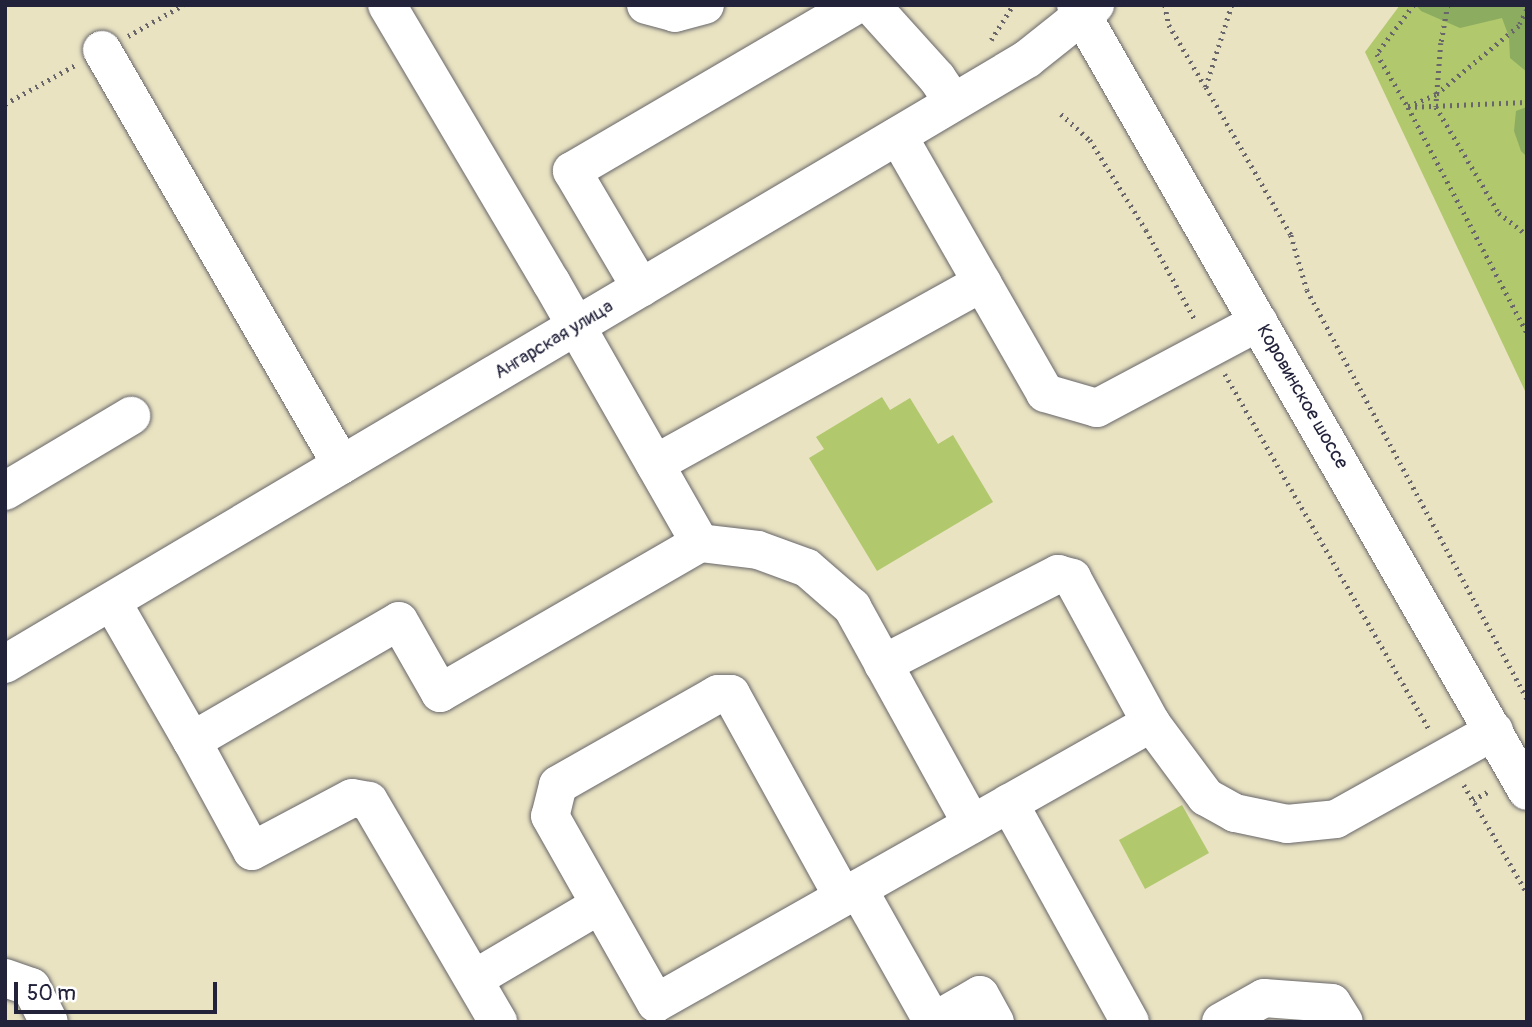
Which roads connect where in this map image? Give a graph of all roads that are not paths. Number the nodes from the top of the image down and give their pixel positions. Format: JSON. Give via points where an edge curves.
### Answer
{"nodes":[{"id":1,"x":387,"y":5,"type":"edge"},
{"id":2,"x":646,"y":5,"type":"edge"},
{"id":3,"x":705,"y":5,"type":"edge"},
{"id":4,"x":856,"y":5,"type":"edge"},
{"id":5,"x":871,"y":5,"type":"edge"},
{"id":6,"x":1085,"y":9,"type":"edge"},
{"id":7,"x":102,"y":50,"type":"dead end"},
{"id":8,"x":953,"y":102,"type":"junction"},
{"id":9,"x":898,"y":136,"type":"junction"},
{"id":10,"x":982,"y":283,"type":"junction"},
{"id":11,"x":641,"y":288,"type":"junction"},
{"id":12,"x":1259,"y":322,"type":"junction"},
{"id":13,"x":576,"y":326,"type":"junction"},
{"id":14,"x":131,"y":416,"type":"dead end"},
{"id":15,"x":655,"y":464,"type":"junction"},
{"id":16,"x":342,"y":465,"type":"junction"},
{"id":17,"x":5,"y":491,"type":"edge"},
{"id":18,"x":699,"y":544,"type":"junction"},
{"id":19,"x":112,"y":601,"type":"junction"},
{"id":20,"x":5,"y":664,"type":"edge"},
{"id":21,"x":883,"y":664,"type":"junction"},
{"id":22,"x":1151,"y":723,"type":"junction"},
{"id":23,"x":1494,"y":731,"type":"junction"},
{"id":24,"x":192,"y":741,"type":"junction"},
{"id":25,"x":1508,"y":790,"type":"edge"},
{"id":26,"x":1009,"y":803,"type":"junction"},
{"id":27,"x":972,"y":824,"type":"junction"},
{"id":28,"x":850,"y":893,"type":"junction"},
{"id":29,"x":598,"y":906,"type":"junction"},
{"id":30,"x":5,"y":978,"type":"edge"},
{"id":31,"x":474,"y":979,"type":"junction"},
{"id":32,"x":49,"y":1022,"type":"edge"},
{"id":33,"x":498,"y":1022,"type":"edge"},
{"id":34,"x":933,"y":1022,"type":"edge"},
{"id":35,"x":995,"y":1022,"type":"edge"},
{"id":36,"x":1130,"y":1022,"type":"edge"},
{"id":37,"x":1221,"y":1022,"type":"edge"},
{"id":38,"x":1343,"y":1022,"type":"edge"}],
"edges":[{"from":1,"to":13,"type":"street"},
{"from":2,"to":3,"type":"street","via":[[675,13]]},
{"from":4,"to":11,"type":"street","via":[[572,171]]},
{"from":5,"to":8,"type":"street"},
{"from":6,"to":8,"type":"street","name":"Ангарская улица","via":[[1027,59]]},
{"from":6,"to":12,"type":"street","name":"Коровинское шоссе"},
{"from":7,"to":16,"type":"street"},
{"from":8,"to":9,"type":"street","name":"Ангарская улица"},
{"from":9,"to":10,"type":"street"},
{"from":9,"to":11,"type":"street","name":"Ангарская улица"},
{"from":10,"to":12,"type":"street","via":[[1045,393],[1097,408]]},
{"from":10,"to":15,"type":"street"},
{"from":11,"to":13,"type":"street","name":"Ангарская улица"},
{"from":12,"to":23,"type":"street","name":"Коровинское шоссе"},
{"from":13,"to":15,"type":"street"},
{"from":13,"to":16,"type":"street","name":"Ангарская улица"},
{"from":14,"to":17,"type":"street"},
{"from":15,"to":18,"type":"street"},
{"from":16,"to":19,"type":"street","name":"Ангарская улица"},
{"from":18,"to":21,"type":"street","via":[[758,550],[807,568],[852,607]]},
{"from":18,"to":24,"type":"street","via":[[440,693],[398,621]]},
{"from":19,"to":20,"type":"street","name":"Ангарская улица"},
{"from":19,"to":24,"type":"street"},
{"from":21,"to":22,"type":"street","via":[[1058,574],[1072,578]]},
{"from":21,"to":27,"type":"street"},
{"from":22,"to":23,"type":"street","via":[[1206,797],[1235,813],[1287,824],[1336,819]]},
{"from":22,"to":26,"type":"street"},
{"from":23,"to":25,"type":"street","name":"Коровинское шоссе"},
{"from":24,"to":31,"type":"street","via":[[252,851],[352,798],[369,801]]},
{"from":26,"to":27,"type":"street"},
{"from":26,"to":36,"type":"street"},
{"from":27,"to":28,"type":"street"},
{"from":28,"to":29,"type":"street","via":[[656,1003]]},
{"from":28,"to":29,"type":"street","via":[[731,694],[718,694],[558,785],[550,816]]},
{"from":28,"to":34,"type":"street"},
{"from":29,"to":31,"type":"street"},
{"from":30,"to":32,"type":"street","via":[[31,987]]},
{"from":31,"to":33,"type":"street"},
{"from":34,"to":35,"type":"street","via":[[980,996]]},
{"from":37,"to":38,"type":"street","via":[[1264,998],[1332,1003]]}]}
